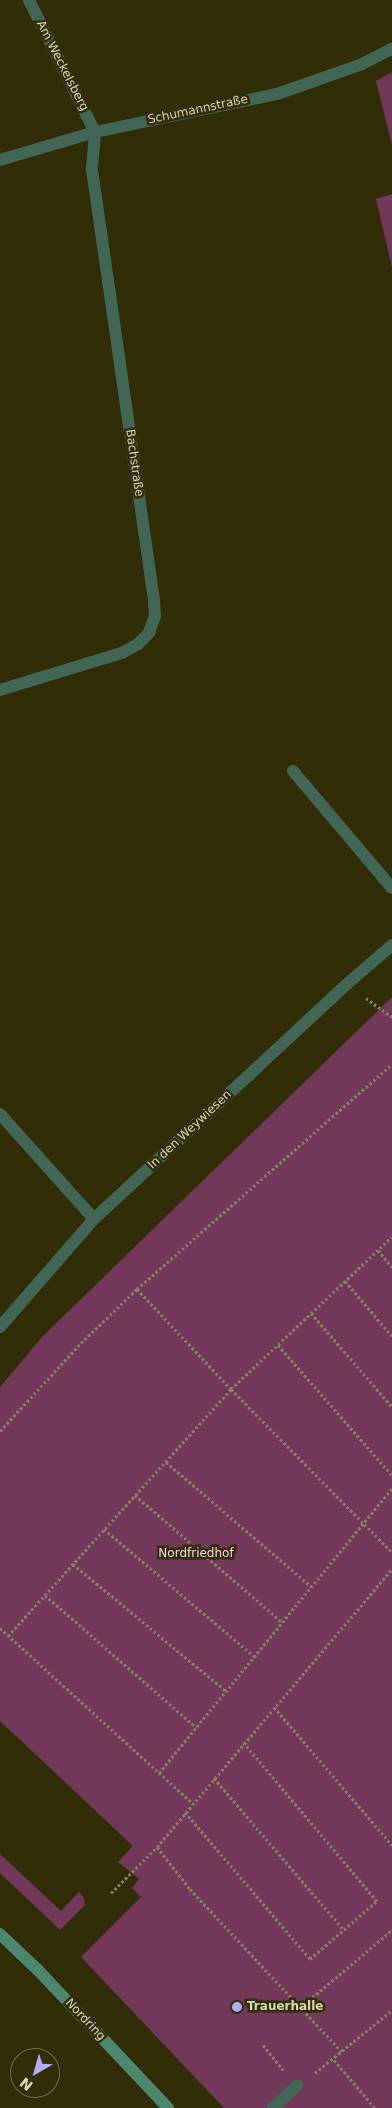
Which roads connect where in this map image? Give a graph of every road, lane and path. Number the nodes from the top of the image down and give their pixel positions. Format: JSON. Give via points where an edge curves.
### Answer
{"nodes":[{"id":1,"x":29,"y":0,"type":"edge"},
{"id":2,"x":392,"y":49,"type":"edge"},
{"id":3,"x":95,"y":132,"type":"junction"},
{"id":4,"x":0,"y":160,"type":"edge"},
{"id":5,"x":0,"y":690,"type":"edge"},
{"id":6,"x":293,"y":771,"type":"dead end"},
{"id":7,"x":392,"y":888,"type":"edge"},
{"id":8,"x":392,"y":945,"type":"edge"},
{"id":9,"x":347,"y":984,"type":"junction"},
{"id":10,"x":392,"y":1017,"type":"edge"},
{"id":11,"x":392,"y":1064,"type":"edge"},
{"id":12,"x":0,"y":1114,"type":"edge"},
{"id":13,"x":94,"y":1219,"type":"junction"},
{"id":14,"x":392,"y":1237,"type":"edge"},
{"id":15,"x":377,"y":1250,"type":"junction"},
{"id":16,"x":392,"y":1267,"type":"edge"},
{"id":17,"x":345,"y":1281,"type":"junction"},
{"id":18,"x":137,"y":1289,"type":"junction"},
{"id":19,"x":311,"y":1313,"type":"junction"},
{"id":20,"x":0,"y":1327,"type":"edge"},
{"id":21,"x":392,"y":1336,"type":"edge"},
{"id":22,"x":278,"y":1345,"type":"junction"},
{"id":23,"x":232,"y":1389,"type":"junction"},
{"id":24,"x":392,"y":1407,"type":"edge"},
{"id":25,"x":0,"y":1431,"type":"edge"},
{"id":26,"x":166,"y":1462,"type":"junction"},
{"id":27,"x":392,"y":1475,"type":"edge"},
{"id":28,"x":392,"y":1488,"type":"edge"},
{"id":29,"x":135,"y":1496,"type":"junction"},
{"id":30,"x":364,"y":1523,"type":"junction"},
{"id":31,"x":104,"y":1530,"type":"junction"},
{"id":32,"x":392,"y":1552,"type":"edge"},
{"id":33,"x":73,"y":1564,"type":"junction"},
{"id":34,"x":392,"y":1569,"type":"edge"},
{"id":35,"x":312,"y":1587,"type":"junction"},
{"id":36,"x":45,"y":1595,"type":"junction"},
{"id":37,"x":282,"y":1622,"type":"junction"},
{"id":38,"x":0,"y":1628,"type":"edge"},
{"id":39,"x":8,"y":1636,"type":"junction"},
{"id":40,"x":254,"y":1656,"type":"junction"},
{"id":41,"x":226,"y":1691,"type":"junction"},
{"id":42,"x":274,"y":1708,"type":"junction"},
{"id":43,"x":196,"y":1727,"type":"junction"},
{"id":44,"x":244,"y":1743,"type":"junction"},
{"id":45,"x":159,"y":1773,"type":"junction"},
{"id":46,"x":214,"y":1778,"type":"junction"},
{"id":47,"x":192,"y":1803,"type":"junction"},
{"id":48,"x":185,"y":1812,"type":"junction"},
{"id":49,"x":392,"y":1845,"type":"edge"},
{"id":50,"x":157,"y":1847,"type":"junction"},
{"id":51,"x":111,"y":1893,"type":"dead end"},
{"id":52,"x":344,"y":1930,"type":"junction"},
{"id":53,"x":392,"y":1930,"type":"edge"},
{"id":54,"x":0,"y":1934,"type":"edge"},
{"id":55,"x":301,"y":2007,"type":"junction"},
{"id":56,"x":392,"y":2010,"type":"edge"},
{"id":57,"x":263,"y":2045,"type":"dead end"},
{"id":58,"x":342,"y":2052,"type":"junction"},
{"id":59,"x":334,"y":2060,"type":"junction"},
{"id":60,"x":297,"y":2086,"type":"junction"},
{"id":61,"x":374,"y":2106,"type":"edge"},
{"id":62,"x":168,"y":2108,"type":"edge"},
{"id":63,"x":273,"y":2108,"type":"edge"},
{"id":64,"x":369,"y":2108,"type":"edge"}],
"edges":[{"from":1,"to":3,"type":"street","name":"Am Weckelsberg"},
{"from":2,"to":3,"type":"street","name":"Schumannstraße","via":[[360,65],[276,94]]},
{"from":3,"to":4,"type":"street","name":"Schumannstraße"},
{"from":3,"to":5,"type":"street","name":"Bachstraße","via":[[92,168],[155,616],[149,633],[122,653]]},
{"from":6,"to":7,"type":"street"},
{"from":8,"to":9,"type":"street","name":"In den Weywiesen"},
{"from":9,"to":10,"type":"path"},
{"from":9,"to":13,"type":"street","name":"In den Weywiesen"},
{"from":11,"to":18,"type":"path"},
{"from":12,"to":13,"type":"street"},
{"from":13,"to":20,"type":"street","name":"In den Weywiesen"},
{"from":14,"to":15,"type":"path"},
{"from":15,"to":16,"type":"path"},
{"from":15,"to":17,"type":"path"},
{"from":17,"to":19,"type":"path"},
{"from":17,"to":21,"type":"path"},
{"from":18,"to":23,"type":"path"},
{"from":18,"to":25,"type":"path","via":[[80,1343]]},
{"from":19,"to":22,"type":"path"},
{"from":19,"to":24,"type":"path"},
{"from":22,"to":23,"type":"path"},
{"from":22,"to":27,"type":"path"},
{"from":23,"to":26,"type":"path"},
{"from":23,"to":30,"type":"path"},
{"from":26,"to":29,"type":"path"},
{"from":26,"to":35,"type":"path"},
{"from":28,"to":30,"type":"path"},
{"from":29,"to":31,"type":"path"},
{"from":29,"to":37,"type":"path"},
{"from":30,"to":32,"type":"path"},
{"from":30,"to":35,"type":"path"},
{"from":31,"to":33,"type":"path"},
{"from":31,"to":40,"type":"path"},
{"from":33,"to":36,"type":"path"},
{"from":33,"to":41,"type":"path"},
{"from":34,"to":42,"type":"path"},
{"from":35,"to":37,"type":"path"},
{"from":36,"to":39,"type":"path"},
{"from":36,"to":43,"type":"path"},
{"from":37,"to":40,"type":"path"},
{"from":38,"to":39,"type":"path"},
{"from":39,"to":45,"type":"path"},
{"from":40,"to":41,"type":"path"},
{"from":41,"to":43,"type":"path"},
{"from":42,"to":44,"type":"path"},
{"from":42,"to":49,"type":"path"},
{"from":43,"to":45,"type":"path"},
{"from":44,"to":46,"type":"path"},
{"from":44,"to":52,"type":"path","via":[[377,1901]]},
{"from":45,"to":47,"type":"path"},
{"from":46,"to":47,"type":"path"},
{"from":46,"to":52,"type":"path"},
{"from":47,"to":48,"type":"path"},
{"from":48,"to":50,"type":"path"},
{"from":48,"to":52,"type":"path","via":[[310,1959]]},
{"from":50,"to":51,"type":"path"},
{"from":50,"to":55,"type":"path","via":[[190,1889]]},
{"from":53,"to":55,"type":"path"},
{"from":54,"to":62,"type":"street","name":"Nordring"},
{"from":55,"to":58,"type":"path"},
{"from":56,"to":58,"type":"path"},
{"from":57,"to":60,"type":"path"},
{"from":58,"to":59,"type":"path"},
{"from":59,"to":60,"type":"path"},
{"from":59,"to":61,"type":"path"},
{"from":60,"to":63,"type":"street"},
{"from":61,"to":64,"type":"path"}]}
